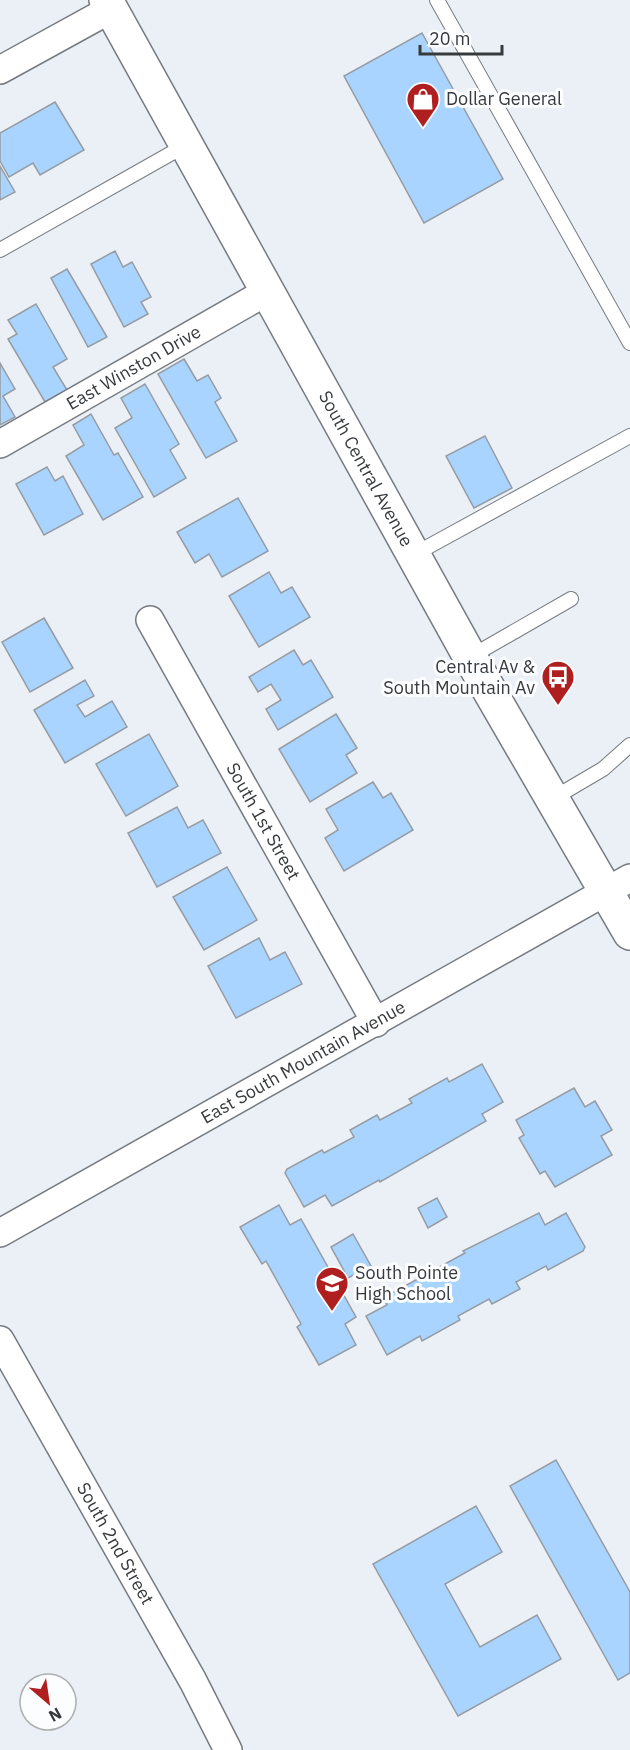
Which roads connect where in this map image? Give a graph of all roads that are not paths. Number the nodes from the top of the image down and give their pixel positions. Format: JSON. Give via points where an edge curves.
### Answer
{"nodes":[{"id":1,"x":437,"y":0,"type":"edge"},
{"id":2,"x":108,"y":4,"type":"edge"},
{"id":3,"x":0,"y":70,"type":"edge"},
{"id":4,"x":186,"y":145,"type":"junction"},
{"id":5,"x":0,"y":250,"type":"edge"},
{"id":6,"x":268,"y":291,"type":"junction"},
{"id":7,"x":630,"y":343,"type":"edge"},
{"id":8,"x":630,"y":436,"type":"edge"},
{"id":9,"x":0,"y":444,"type":"edge"},
{"id":10,"x":413,"y":555,"type":"junction"},
{"id":11,"x":571,"y":599,"type":"dead end"},
{"id":12,"x":150,"y":620,"type":"dead end"},
{"id":13,"x":470,"y":657,"type":"junction"},
{"id":14,"x":630,"y":745,"type":"edge"},
{"id":15,"x":552,"y":799,"type":"junction"},
{"id":16,"x":618,"y":885,"type":"edge"},
{"id":17,"x":630,"y":933,"type":"edge"},
{"id":18,"x":376,"y":1023,"type":"junction"},
{"id":19,"x":0,"y":1233,"type":"edge"},
{"id":20,"x":0,"y":1340,"type":"edge"},
{"id":21,"x":228,"y":1750,"type":"edge"}],
"edges":[{"from":1,"to":7,"type":"lane"},
{"from":2,"to":3,"type":"street"},
{"from":2,"to":4,"type":"main road","name":"South Central Avenue"},
{"from":4,"to":5,"type":"lane"},
{"from":4,"to":6,"type":"main road","name":"South Central Avenue"},
{"from":6,"to":9,"type":"street","name":"East Winston Drive"},
{"from":6,"to":10,"type":"main road","name":"South Central Avenue"},
{"from":8,"to":10,"type":"lane"},
{"from":10,"to":13,"type":"main road","name":"South Central Avenue"},
{"from":11,"to":13,"type":"lane"},
{"from":12,"to":18,"type":"street","name":"South 1st Street"},
{"from":13,"to":15,"type":"main road","name":"South Central Avenue"},
{"from":14,"to":15,"type":"lane","via":[[603,769]]},
{"from":15,"to":16,"type":"main road","name":"South Central Avenue"},
{"from":16,"to":17,"type":"main road","name":"South Central Avenue"},
{"from":16,"to":18,"type":"street","name":"East South Mountain Avenue"},
{"from":18,"to":19,"type":"street","name":"East South Mountain Avenue"},
{"from":20,"to":21,"type":"street","name":"South 2nd Street"}]}
